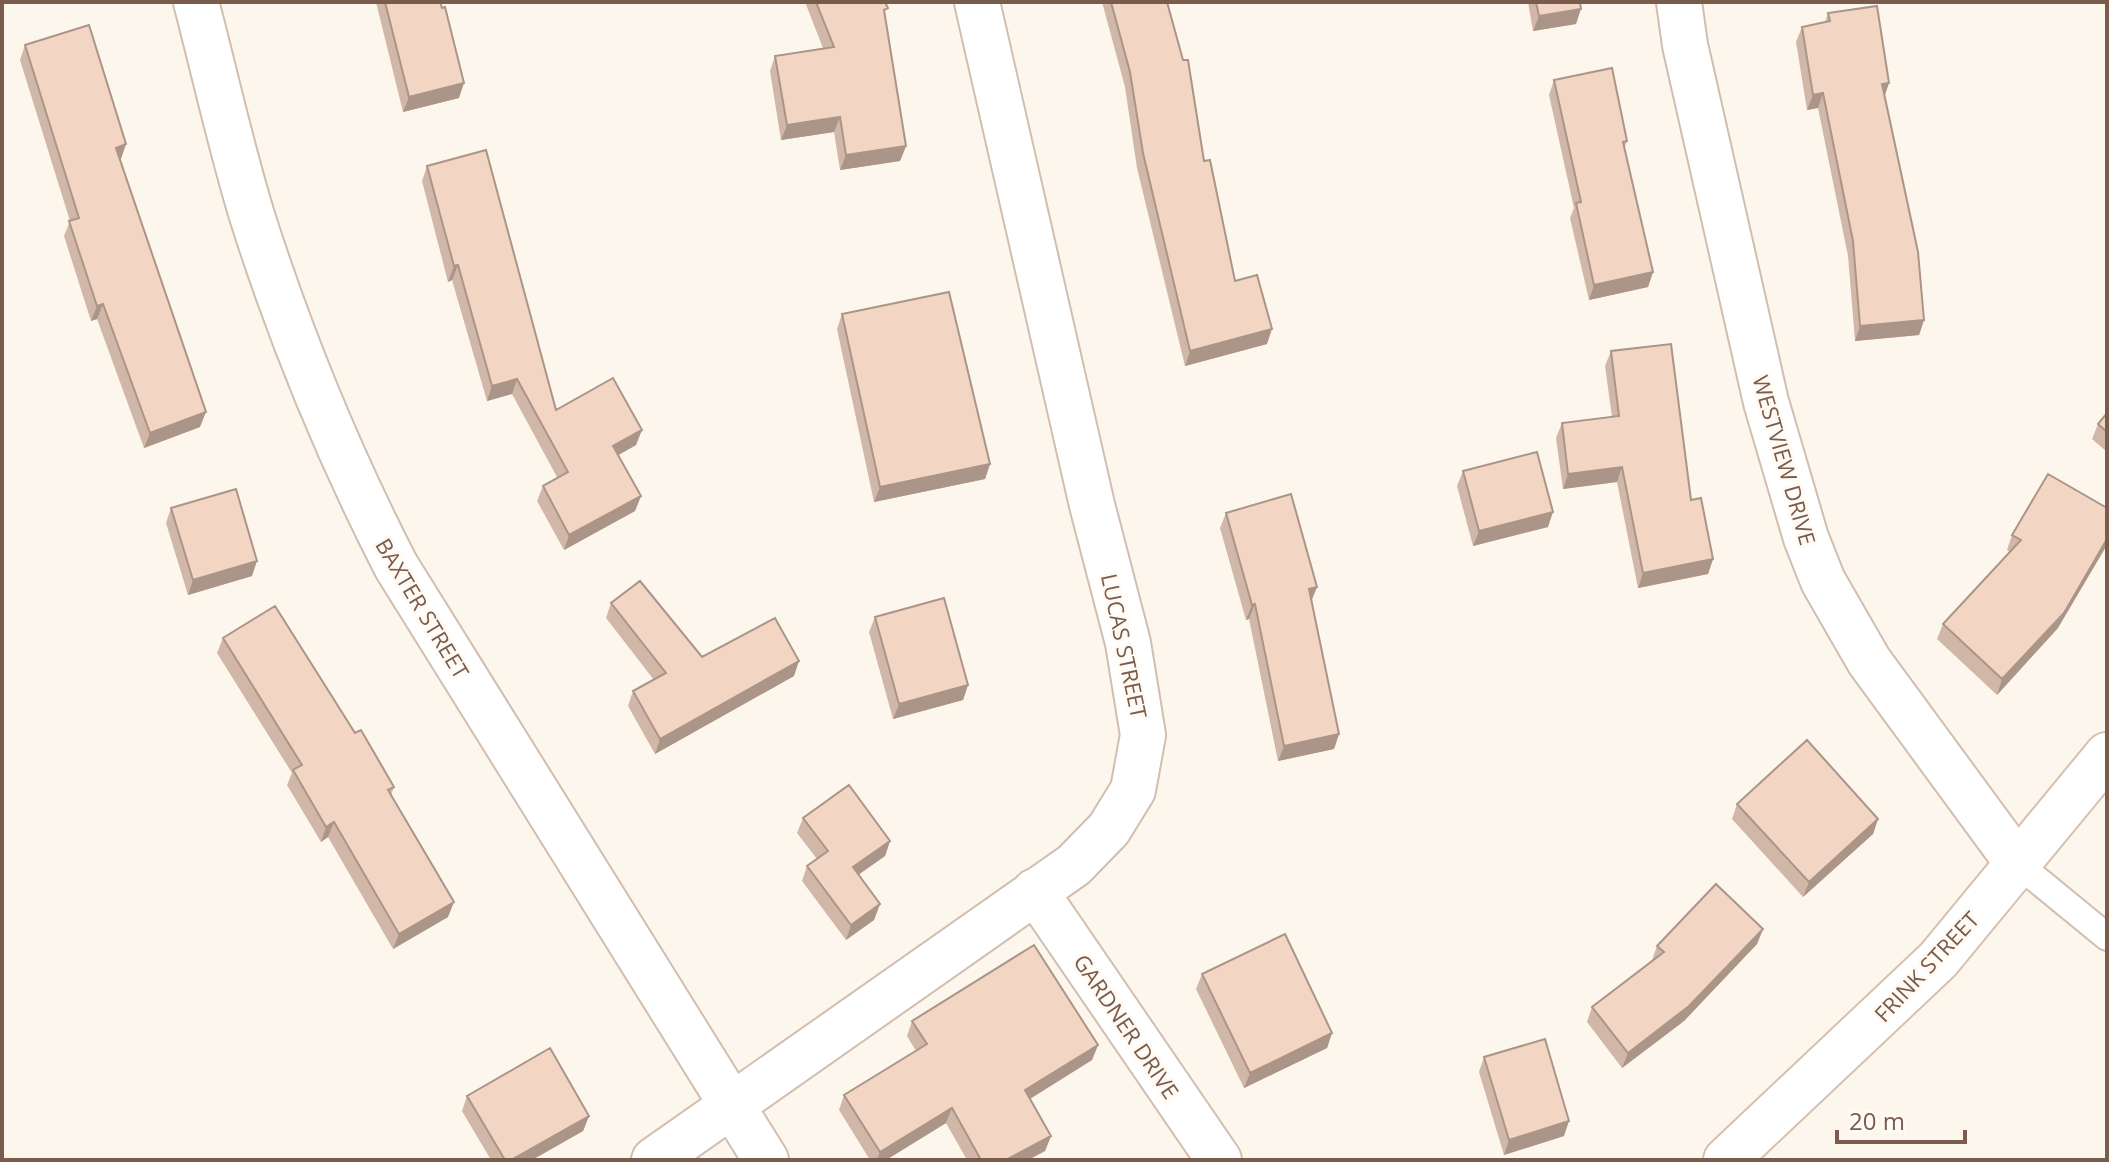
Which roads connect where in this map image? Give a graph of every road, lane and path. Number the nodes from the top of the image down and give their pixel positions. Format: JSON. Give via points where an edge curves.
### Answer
{"nodes":[{"id":1,"x":196,"y":2,"type":"edge"},
{"id":2,"x":977,"y":2,"type":"edge"},
{"id":3,"x":1679,"y":2,"type":"edge"},
{"id":4,"x":2107,"y":755,"type":"edge"},
{"id":5,"x":2018,"y":864,"type":"junction"},
{"id":6,"x":1035,"y":891,"type":"junction"},
{"id":7,"x":2107,"y":937,"type":"edge"},
{"id":8,"x":729,"y":1104,"type":"junction"},
{"id":9,"x":654,"y":1160,"type":"edge"},
{"id":10,"x":766,"y":1160,"type":"edge"},
{"id":11,"x":1219,"y":1160,"type":"edge"},
{"id":12,"x":1726,"y":1160,"type":"edge"}],
"edges":[{"from":1,"to":8,"type":"street","name":"BAXTER STREET","via":[[252,217],[354,484],[396,566]]},
{"from":2,"to":6,"type":"street","name":"LUCAS STREET","via":[[1128,643],[1143,735],[1133,790],[1109,829],[1074,865]]},
{"from":3,"to":5,"type":"street","name":"WESTVIEW DRIVE","via":[[1763,387],[1806,538],[1823,581],[1869,661]]},
{"from":4,"to":5,"type":"street","name":"FRINK STREET"},
{"from":5,"to":7,"type":"lane"},
{"from":5,"to":12,"type":"street","name":"FRINK STREET","via":[[1938,960]]},
{"from":6,"to":8,"type":"street","name":"LUCAS STREET"},
{"from":6,"to":11,"type":"street","name":"GARDNER DRIVE"},
{"from":8,"to":9,"type":"street","name":"LUCAS STREET"},
{"from":8,"to":10,"type":"street","name":"BAXTER STREET"}]}
